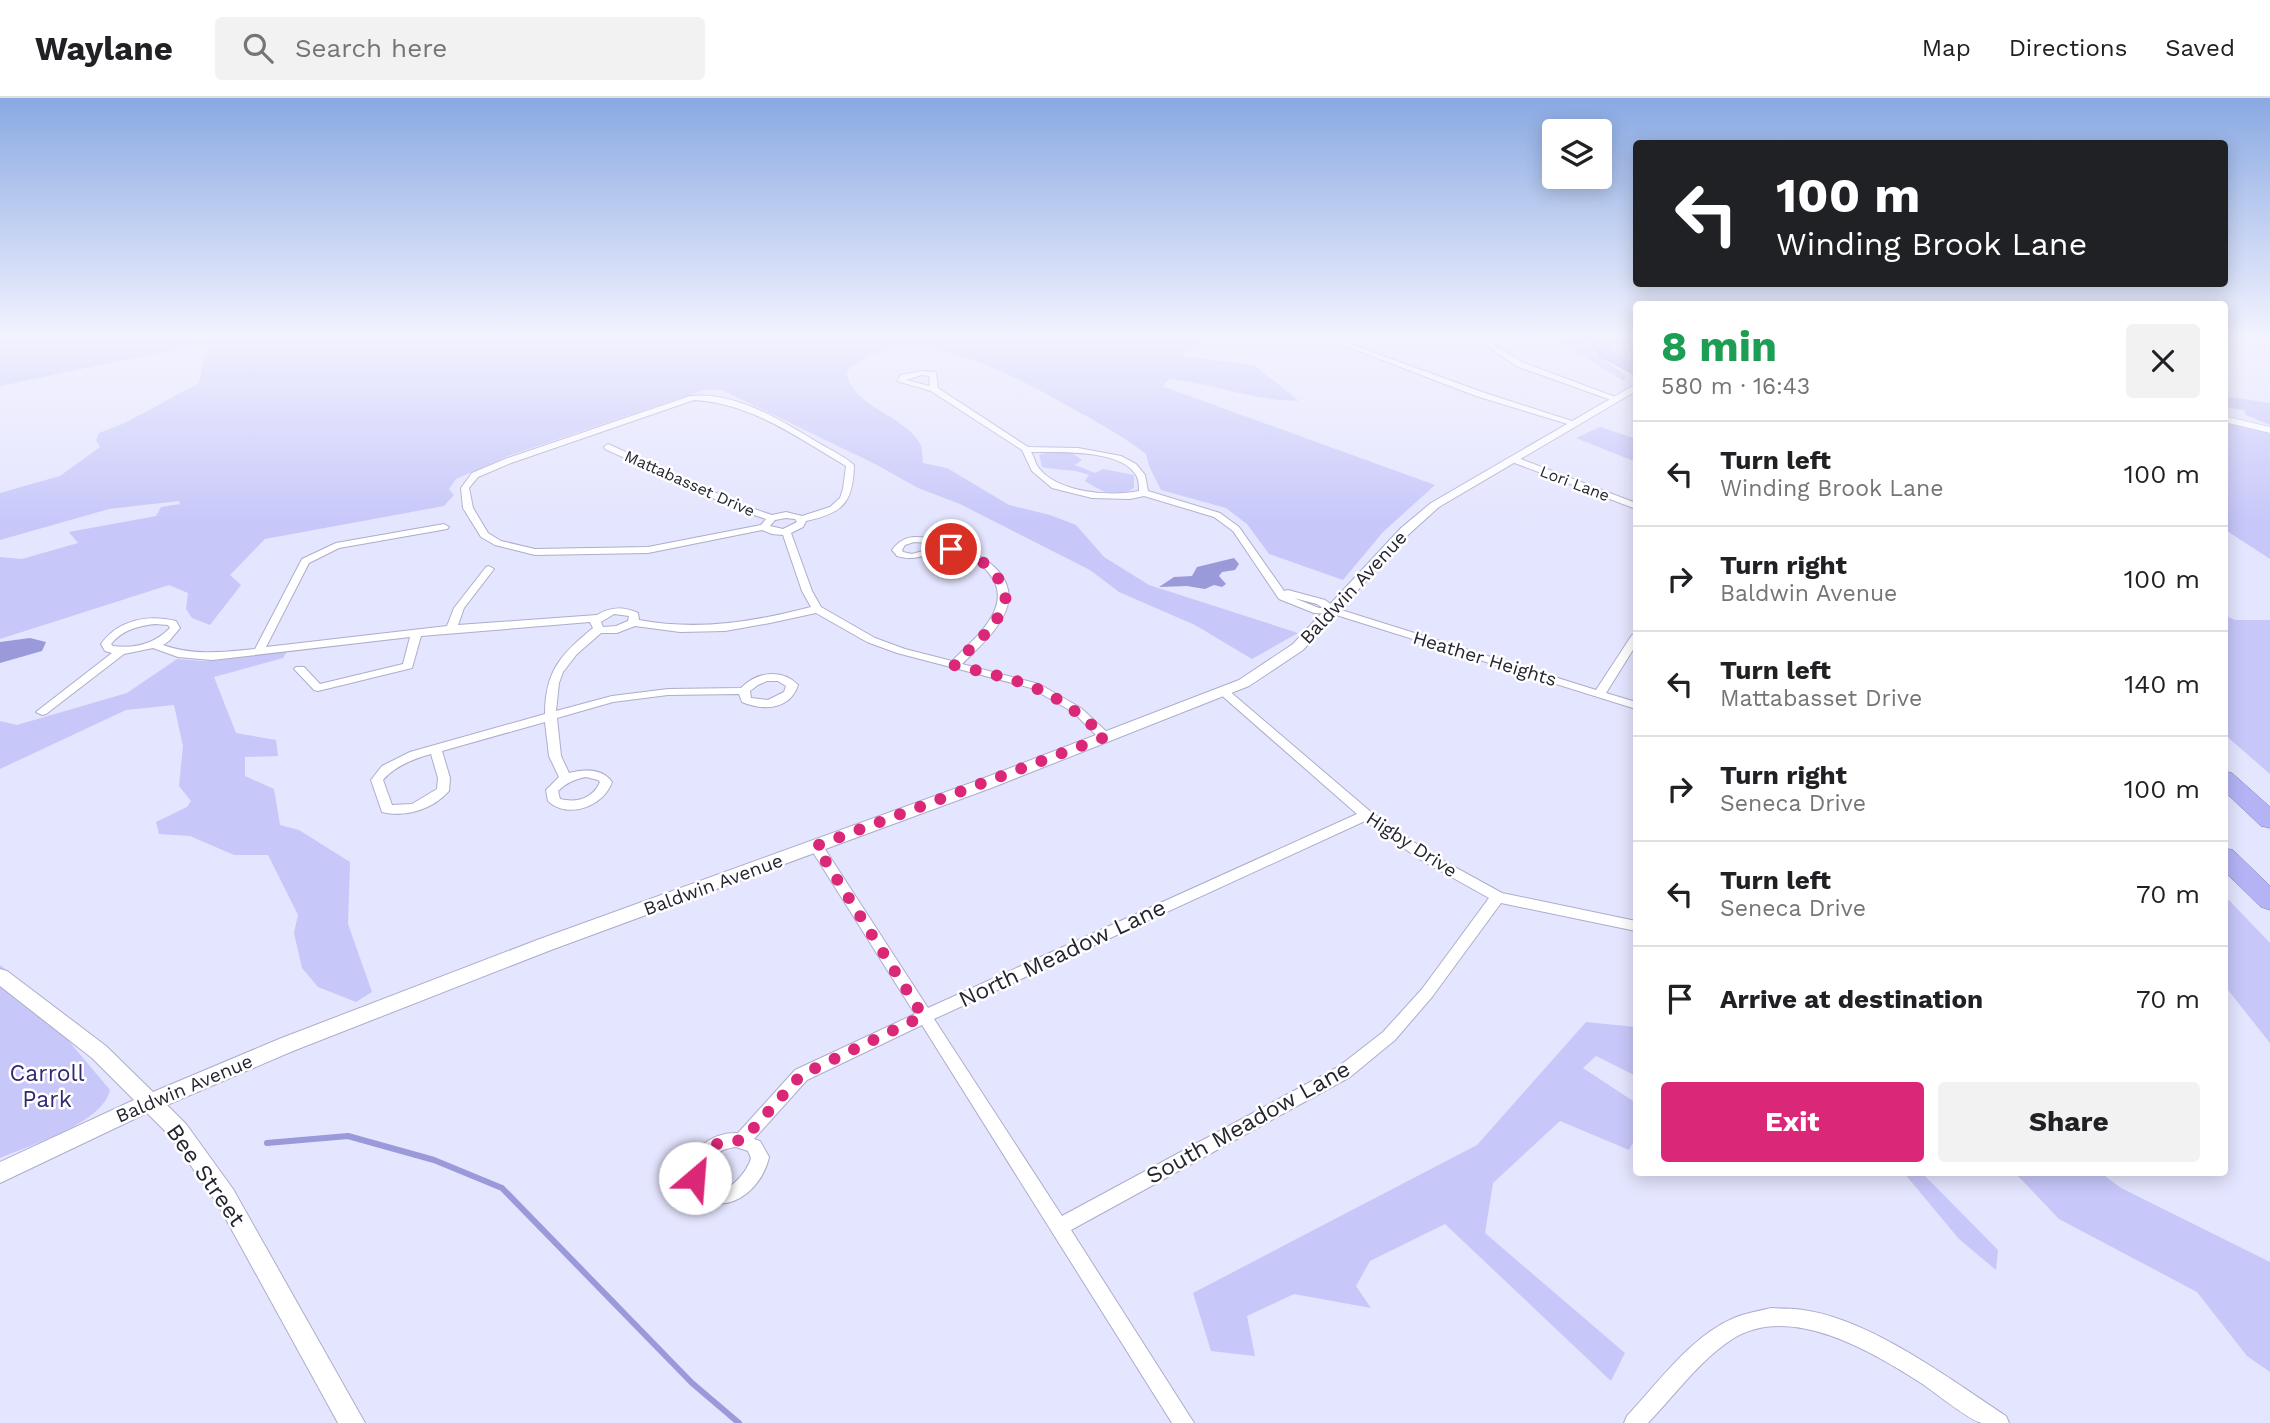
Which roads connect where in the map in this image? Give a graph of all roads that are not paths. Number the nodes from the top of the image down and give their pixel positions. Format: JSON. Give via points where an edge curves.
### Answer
{"nodes":[{"id":1,"x":688,"y":400,"type":"edge"},
{"id":2,"x":723,"y":400,"type":"edge"},
{"id":3,"x":951,"y":400,"type":"edge"},
{"id":4,"x":1498,"y":400,"type":"edge"},
{"id":5,"x":1611,"y":400,"type":"edge"},
{"id":6,"x":2228,"y":420,"type":"edge"},
{"id":7,"x":1574,"y":423,"type":"junction"},
{"id":8,"x":2270,"y":430,"type":"edge"},
{"id":9,"x":608,"y":447,"type":"dead end"},
{"id":10,"x":1026,"y":449,"type":"junction"},
{"id":11,"x":1515,"y":460,"type":"junction"},
{"id":12,"x":1144,"y":493,"type":"junction"},
{"id":13,"x":1633,"y":505,"type":"edge"},
{"id":14,"x":772,"y":518,"type":"junction"},
{"id":15,"x":801,"y":519,"type":"junction"},
{"id":16,"x":444,"y":527,"type":"dead end"},
{"id":17,"x":764,"y":527,"type":"junction"},
{"id":18,"x":786,"y":531,"type":"junction"},
{"id":19,"x":935,"y":548,"type":"dead end"},
{"id":20,"x":489,"y":569,"type":"dead end"},
{"id":21,"x":817,"y":609,"type":"junction"},
{"id":22,"x":1334,"y":611,"type":"junction"},
{"id":23,"x":633,"y":622,"type":"junction"},
{"id":24,"x":599,"y":624,"type":"junction"},
{"id":25,"x":451,"y":629,"type":"junction"},
{"id":26,"x":416,"y":633,"type":"junction"},
{"id":27,"x":1633,"y":642,"type":"edge"},
{"id":28,"x":154,"y":645,"type":"junction"},
{"id":29,"x":121,"y":651,"type":"junction"},
{"id":30,"x":259,"y":651,"type":"junction"},
{"id":31,"x":954,"y":665,"type":"junction"},
{"id":32,"x":300,"y":669,"type":"dead end"},
{"id":33,"x":744,"y":691,"type":"dead end"},
{"id":34,"x":1224,"y":692,"type":"junction"},
{"id":35,"x":1599,"y":694,"type":"junction"},
{"id":36,"x":1633,"y":705,"type":"edge"},
{"id":37,"x":42,"y":712,"type":"dead end"},
{"id":38,"x":550,"y":716,"type":"junction"},
{"id":39,"x":1105,"y":737,"type":"junction"},
{"id":40,"x":435,"y":749,"type":"junction"},
{"id":41,"x":565,"y":778,"type":"dead end"},
{"id":42,"x":2228,"y":782,"type":"edge"},
{"id":43,"x":2244,"y":796,"type":"junction"},
{"id":44,"x":2270,"y":811,"type":"edge"},
{"id":45,"x":1366,"y":815,"type":"junction"},
{"id":46,"x":2270,"y":820,"type":"edge"},
{"id":47,"x":816,"y":846,"type":"junction"},
{"id":48,"x":2228,"y":860,"type":"edge"},
{"id":49,"x":1498,"y":897,"type":"junction"},
{"id":50,"x":2270,"y":901,"type":"edge"},
{"id":51,"x":1633,"y":925,"type":"edge"},
{"id":52,"x":0,"y":976,"type":"edge"},
{"id":53,"x":923,"y":1016,"type":"junction"},
{"id":54,"x":151,"y":1102,"type":"junction"},
{"id":55,"x":742,"y":1141,"type":"dead end"},
{"id":56,"x":0,"y":1173,"type":"edge"},
{"id":57,"x":1059,"y":1227,"type":"junction"},
{"id":58,"x":352,"y":1423,"type":"edge"},
{"id":59,"x":1184,"y":1423,"type":"edge"},
{"id":60,"x":1634,"y":1423,"type":"edge"},
{"id":61,"x":1999,"y":1423,"type":"edge"}],
"edges":[{"from":1,"to":17,"type":"street","name":"Mattabasset Drive","via":[[475,475],[465,488],[468,509],[484,535],[535,552],[648,550]]},
{"from":2,"to":15,"type":"street","name":"Mattabasset Drive","via":[[740,404],[850,466],[850,489],[844,502],[819,516]]},
{"from":3,"to":10,"type":"street"},
{"from":4,"to":7,"type":"street"},
{"from":5,"to":7,"type":"street","name":"Baldwin Avenue"},
{"from":6,"to":8,"type":"main road"},
{"from":7,"to":11,"type":"street","name":"Baldwin Avenue"},
{"from":9,"to":14,"type":"street","name":"Mattabasset Drive"},
{"from":10,"to":12,"type":"street","via":[[1040,475],[1063,489],[1101,496]]},
{"from":10,"to":12,"type":"street","via":[[1088,451],[1121,459],[1139,472]]},
{"from":11,"to":13,"type":"street","name":"Lori Lane"},
{"from":11,"to":22,"type":"street","name":"Baldwin Avenue","via":[[1454,492],[1419,518]]},
{"from":12,"to":22,"type":"street","name":"Heather Heights","via":[[1208,512],[1233,525],[1288,600],[1318,611]]},
{"from":14,"to":15,"type":"street","name":"Mattabasset Drive","via":[[792,515]]},
{"from":14,"to":17,"type":"street","name":"Mattabasset Drive"},
{"from":15,"to":18,"type":"street","name":"Mattabasset Drive","via":[[800,525]]},
{"from":16,"to":30,"type":"street","via":[[336,546],[305,561]]},
{"from":17,"to":18,"type":"street","name":"Mattabasset Drive"},
{"from":18,"to":21,"type":"street"},
{"from":19,"to":31,"type":"street","via":[[963,552],[987,565],[1006,597],[995,624]]},
{"from":20,"to":25,"type":"street","via":[[459,608]]},
{"from":21,"to":23,"type":"street","via":[[765,623],[704,631],[666,630]]},
{"from":21,"to":31,"type":"street","via":[[871,640]]},
{"from":22,"to":34,"type":"street","name":"Baldwin Avenue","via":[[1289,655]]},
{"from":22,"to":35,"type":"street","name":"Heather Heights"},
{"from":23,"to":24,"type":"street","via":[[613,630]]},
{"from":23,"to":24,"type":"street","via":[[634,615],[625,611],[610,612]]},
{"from":24,"to":25,"type":"street"},
{"from":24,"to":38,"type":"street","via":[[556,670],[549,695]]},
{"from":25,"to":26,"type":"street"},
{"from":26,"to":30,"type":"street"},
{"from":26,"to":32,"type":"street","via":[[408,666],[318,688]]},
{"from":27,"to":35,"type":"street"},
{"from":28,"to":29,"type":"street"},
{"from":28,"to":29,"type":"street","via":[[172,633],[172,623],[141,623],[117,632],[106,644]]},
{"from":28,"to":30,"type":"street","via":[[178,654],[212,657]]},
{"from":29,"to":37,"type":"street"},
{"from":31,"to":39,"type":"street","via":[[1035,686],[1077,710]]},
{"from":33,"to":38,"type":"street","via":[[668,692],[612,699]]},
{"from":34,"to":39,"type":"street","name":"Baldwin Avenue"},
{"from":34,"to":45,"type":"street","name":"Higby Drive"},
{"from":35,"to":36,"type":"street","name":"Heather Heights"},
{"from":38,"to":40,"type":"street"},
{"from":38,"to":41,"type":"street","via":[[556,766]]},
{"from":39,"to":47,"type":"street","name":"Baldwin Avenue"},
{"from":40,"to":40,"type":"street","via":[[386,769],[376,780],[387,809],[403,812],[443,791]]},
{"from":42,"to":43,"type":"highway"},
{"from":43,"to":44,"type":"highway"},
{"from":43,"to":46,"type":"highway"},
{"from":45,"to":49,"type":"street","name":"Higby Drive","via":[[1426,857]]},
{"from":45,"to":53,"type":"street","name":"North Meadow Lane"},
{"from":47,"to":53,"type":"street"},
{"from":47,"to":54,"type":"street","name":"Baldwin Avenue","via":[[456,978]]},
{"from":48,"to":50,"type":"highway"},
{"from":49,"to":51,"type":"street","name":"Higby Drive"},
{"from":49,"to":57,"type":"street","name":"South Meadow Lane","via":[[1390,1036],[1344,1072]]},
{"from":52,"to":54,"type":"street","name":"Bee Street","via":[[95,1049]]},
{"from":53,"to":55,"type":"street","name":"North Meadow Lane","via":[[801,1075]]},
{"from":53,"to":57,"type":"street"},
{"from":54,"to":56,"type":"street","name":"Baldwin Avenue"},
{"from":54,"to":58,"type":"street","name":"Bee Street","via":[[178,1130],[225,1196]]},
{"from":57,"to":59,"type":"street"},
{"from":60,"to":61,"type":"street","via":[[1695,1357],[1738,1326],[1771,1317],[1823,1322],[1873,1343]]}]}
